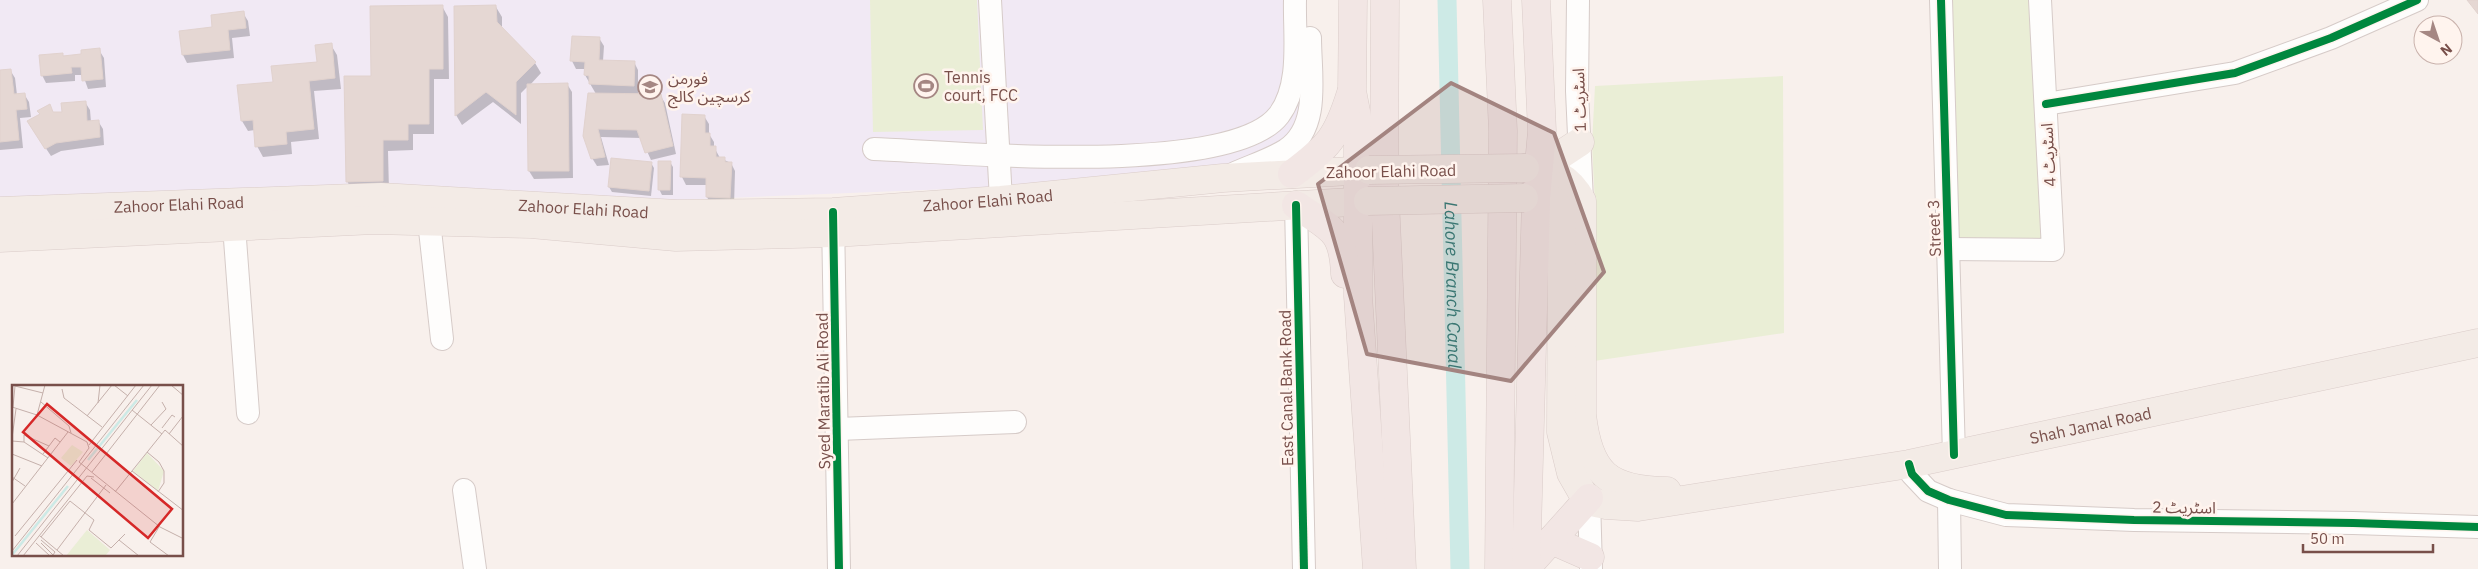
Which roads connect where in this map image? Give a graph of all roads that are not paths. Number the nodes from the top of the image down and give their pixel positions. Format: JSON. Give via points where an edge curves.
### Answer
{"nodes":[{"id":1,"x":990,"y":0,"type":"edge"},
{"id":2,"x":1295,"y":0,"type":"edge"},
{"id":3,"x":1310,"y":0,"type":"edge"},
{"id":4,"x":1353,"y":0,"type":"edge"},
{"id":5,"x":1385,"y":0,"type":"edge"},
{"id":6,"x":1497,"y":0,"type":"edge"},
{"id":7,"x":1536,"y":0,"type":"edge"},
{"id":8,"x":1578,"y":0,"type":"edge"},
{"id":9,"x":1941,"y":0,"type":"edge"},
{"id":10,"x":2040,"y":0,"type":"edge"},
{"id":11,"x":2417,"y":0,"type":"edge"},
{"id":12,"x":1352,"y":91,"type":"junction"},
{"id":13,"x":2046,"y":104,"type":"junction"},
{"id":14,"x":1580,"y":142,"type":"junction"},
{"id":15,"x":874,"y":149,"type":"dead end"},
{"id":16,"x":998,"y":154,"type":"junction"},
{"id":17,"x":1532,"y":169,"type":"junction"},
{"id":18,"x":1363,"y":170,"type":"junction"},
{"id":19,"x":1292,"y":174,"type":"junction"},
{"id":20,"x":1223,"y":178,"type":"junction"},
{"id":21,"x":1530,"y":198,"type":"junction"},
{"id":22,"x":1001,"y":200,"type":"junction"},
{"id":23,"x":1582,"y":201,"type":"junction"},
{"id":24,"x":1363,"y":202,"type":"junction"},
{"id":25,"x":1296,"y":206,"type":"junction"},
{"id":26,"x":0,"y":211,"type":"edge"},
{"id":27,"x":429,"y":221,"type":"junction"},
{"id":28,"x":833,"y":222,"type":"junction"},
{"id":29,"x":234,"y":226,"type":"junction"},
{"id":30,"x":0,"y":238,"type":"edge"},
{"id":31,"x":1948,"y":249,"type":"junction"},
{"id":32,"x":1358,"y":296,"type":"junction"},
{"id":33,"x":442,"y":339,"type":"dead end"},
{"id":34,"x":2478,"y":343,"type":"edge"},
{"id":35,"x":248,"y":414,"type":"dead end"},
{"id":36,"x":1015,"y":422,"type":"dead end"},
{"id":37,"x":838,"y":429,"type":"junction"},
{"id":38,"x":1954,"y":455,"type":"junction"},
{"id":39,"x":1909,"y":464,"type":"junction"},
{"id":40,"x":464,"y":490,"type":"dead end"},
{"id":41,"x":1701,"y":496,"type":"junction"},
{"id":42,"x":1589,"y":498,"type":"junction"},
{"id":43,"x":1949,"y":500,"type":"junction"},
{"id":44,"x":2478,"y":527,"type":"edge"},
{"id":45,"x":1551,"y":540,"type":"junction"},
{"id":46,"x":1590,"y":563,"type":"edge"},
{"id":47,"x":1526,"y":568,"type":"edge"},
{"id":48,"x":475,"y":569,"type":"edge"},
{"id":49,"x":839,"y":569,"type":"edge"},
{"id":50,"x":1304,"y":569,"type":"edge"},
{"id":51,"x":1376,"y":569,"type":"edge"},
{"id":52,"x":1402,"y":569,"type":"edge"},
{"id":53,"x":1499,"y":569,"type":"edge"},
{"id":54,"x":1950,"y":569,"type":"edge"}],
"edges":[{"from":1,"to":16,"type":"street"},
{"from":2,"to":16,"type":"street","via":[[1292,82],[1286,104],[1271,124],[1258,132],[1205,148],[1168,154],[1070,158]]},
{"from":3,"to":20,"type":"street","via":[[1310,115],[1305,128],[1287,150]]},
{"from":4,"to":12,"type":"highway"},
{"from":5,"to":52,"type":"highway","via":[[1384,178]]},
{"from":6,"to":53,"type":"highway","via":[[1503,131]]},
{"from":7,"to":17,"type":"highway","via":[[1541,90]]},
{"from":8,"to":14,"type":"street","name":"اسٹریٹ 1"},
{"from":9,"to":31,"type":"street","name":"Street 3"},
{"from":10,"to":13,"type":"street","name":"اسٹریٹ 4"},
{"from":11,"to":13,"type":"street","via":[[2331,38],[2235,73]]},
{"from":12,"to":18,"type":"highway"},
{"from":12,"to":19,"type":"highway","via":[[1342,124],[1335,135]]},
{"from":13,"to":31,"type":"street","name":"اسٹریٹ 4","via":[[2053,250]]},
{"from":14,"to":17,"type":"main road"},
{"from":14,"to":23,"type":"street","name":"اسٹریٹ 1"},
{"from":15,"to":16,"type":"street"},
{"from":16,"to":22,"type":"street"},
{"from":17,"to":18,"type":"main road","name":"Zahoor Elahi Road","bridge":true},
{"from":17,"to":21,"type":"highway"},
{"from":17,"to":23,"type":"main road","name":"Zahoor Elahi Road","via":[[1554,172],[1569,182]]},
{"from":18,"to":19,"type":"main road","name":"Zahoor Elahi Road"},
{"from":18,"to":24,"type":"highway"},
{"from":19,"to":20,"type":"main road","name":"Zahoor Elahi Road"},
{"from":20,"to":22,"type":"main road","name":"Zahoor Elahi Road"},
{"from":21,"to":24,"type":"main road","name":"Zahoor Elahi Road","bridge":true},
{"from":21,"to":42,"type":"main road","via":[[1554,201],[1562,213],[1561,432],[1571,473]]},
{"from":21,"to":47,"type":"highway"},
{"from":22,"to":28,"type":"main road","name":"Zahoor Elahi Road"},
{"from":23,"to":41,"type":"main road","via":[[1582,415],[1588,448],[1600,470],[1622,486]]},
{"from":24,"to":25,"type":"main road","name":"Zahoor Elahi Road"},
{"from":24,"to":32,"type":"highway"},
{"from":25,"to":28,"type":"main road","name":"Zahoor Elahi Road"},
{"from":25,"to":32,"type":"highway","via":[[1332,230],[1339,239],[1344,251],[1346,279]]},
{"from":25,"to":50,"type":"street","name":"East Canal Bank Road"},
{"from":26,"to":28,"type":"main road","name":"Zahoor Elahi Road","via":[[381,197]]},
{"from":27,"to":28,"type":"main road","name":"Zahoor Elahi Road","via":[[530,224],[676,237]]},
{"from":27,"to":29,"type":"main road","name":"Zahoor Elahi Road"},
{"from":27,"to":33,"type":"street"},
{"from":28,"to":37,"type":"street","name":"Syed Maratib Ali Road"},
{"from":29,"to":30,"type":"main road","name":"Zahoor Elahi Road"},
{"from":29,"to":35,"type":"street"},
{"from":31,"to":38,"type":"street","name":"Street 3"},
{"from":32,"to":51,"type":"highway"},
{"from":34,"to":38,"type":"main road","name":"Shah Jamal Road"},
{"from":36,"to":37,"type":"street"},
{"from":37,"to":49,"type":"street","name":"Syed Maratib Ali Road"},
{"from":38,"to":39,"type":"main road","name":"Shah Jamal Road"},
{"from":39,"to":41,"type":"main road","name":"Shah Jamal Road"},
{"from":39,"to":43,"type":"street","name":"اسٹریٹ 2","via":[[1912,474],[1928,492]]},
{"from":40,"to":48,"type":"street"},
{"from":41,"to":42,"type":"main road","via":[[1664,505],[1638,507],[1606,505]]},
{"from":42,"to":45,"type":"highway"},
{"from":42,"to":46,"type":"street"},
{"from":43,"to":44,"type":"street","name":"اسٹریٹ 2","via":[[2006,515]]},
{"from":43,"to":54,"type":"street"},
{"from":45,"to":46,"type":"highway"},
{"from":45,"to":47,"type":"highway"}]}
